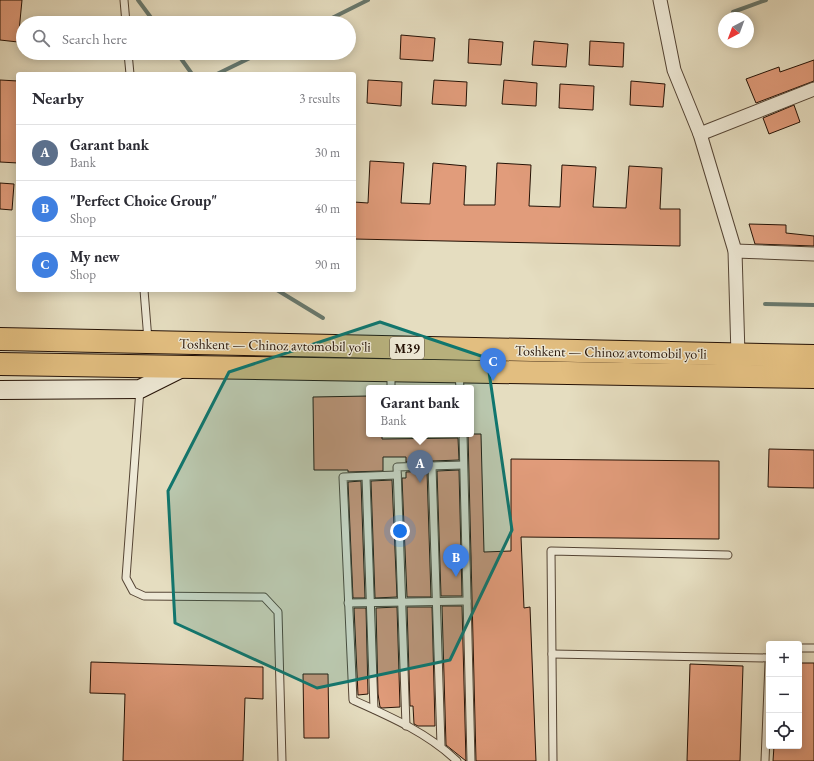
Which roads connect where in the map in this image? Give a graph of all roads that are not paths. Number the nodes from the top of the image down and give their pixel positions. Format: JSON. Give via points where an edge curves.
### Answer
{"nodes":[{"id":1,"x":124,"y":0,"type":"edge"},
{"id":2,"x":660,"y":0,"type":"edge"},
{"id":3,"x":125,"y":16,"type":"edge"},
{"id":4,"x":129,"y":60,"type":"edge"},
{"id":5,"x":130,"y":72,"type":"edge"},
{"id":6,"x":814,"y":89,"type":"edge"},
{"id":7,"x":700,"y":134,"type":"junction"},
{"id":8,"x":735,"y":251,"type":"junction"},
{"id":9,"x":814,"y":254,"type":"edge"},
{"id":10,"x":144,"y":292,"type":"edge"},
{"id":11,"x":0,"y":339,"type":"edge"},
{"id":12,"x":148,"y":342,"type":"junction"},
{"id":13,"x":738,"y":355,"type":"junction"},
{"id":14,"x":814,"y":356,"type":"edge"},
{"id":15,"x":0,"y":364,"type":"edge"},
{"id":16,"x":185,"y":367,"type":"junction"},
{"id":17,"x":814,"y":377,"type":"edge"},
{"id":18,"x":391,"y":379,"type":"edge"},
{"id":19,"x":459,"y":380,"type":"edge"},
{"id":20,"x":140,"y":389,"type":"junction"},
{"id":21,"x":0,"y":390,"type":"edge"},
{"id":22,"x":463,"y":437,"type":"edge"},
{"id":23,"x":464,"y":465,"type":"junction"},
{"id":24,"x":432,"y":466,"type":"junction"},
{"id":25,"x":397,"y":475,"type":"junction"},
{"id":26,"x":366,"y":477,"type":"junction"},
{"id":27,"x":728,"y":555,"type":"dead end"},
{"id":28,"x":467,"y":601,"type":"junction"},
{"id":29,"x":401,"y":602,"type":"junction"},
{"id":30,"x":436,"y":602,"type":"junction"},
{"id":31,"x":348,"y":603,"type":"junction"},
{"id":32,"x":370,"y":603,"type":"junction"},
{"id":33,"x":802,"y":648,"type":"edge"},
{"id":34,"x":814,"y":648,"type":"edge"},
{"id":35,"x":552,"y":654,"type":"junction"},
{"id":36,"x":766,"y":658,"type":"edge"},
{"id":37,"x":768,"y":677,"type":"edge"},
{"id":38,"x":374,"y":709,"type":"junction"},
{"id":39,"x":406,"y":726,"type":"junction"},
{"id":40,"x":441,"y":745,"type":"junction"},
{"id":41,"x":282,"y":761,"type":"edge"},
{"id":42,"x":457,"y":761,"type":"edge"},
{"id":43,"x":471,"y":761,"type":"edge"},
{"id":44,"x":553,"y":761,"type":"edge"},
{"id":45,"x":765,"y":761,"type":"edge"}],
"edges":[{"from":1,"to":3,"type":"lane"},
{"from":2,"to":7,"type":"street","via":[[674,70]]},
{"from":4,"to":5,"type":"lane"},
{"from":6,"to":7,"type":"street"},
{"from":7,"to":8,"type":"street"},
{"from":8,"to":9,"type":"street"},
{"from":8,"to":13,"type":"street"},
{"from":10,"to":12,"type":"lane"},
{"from":11,"to":12,"type":"highway","name":"Toshkent — Chinoz avtomobil yoʻli","number":"M39"},
{"from":12,"to":13,"type":"highway","name":"Toshkent — Chinoz avtomobil yoʻli","number":"M39"},
{"from":13,"to":14,"type":"highway","name":"Toshkent — Chinoz avtomobil yoʻli","number":"M39"},
{"from":15,"to":16,"type":"highway","name":"Toshkent — Chinoz avtomobil yoʻli","number":"M39"},
{"from":16,"to":18,"type":"highway","name":"Toshkent — Chinoz avtomobil yoʻli","number":"M39"},
{"from":16,"to":20,"type":"street","number":"M39"},
{"from":17,"to":19,"type":"highway","name":"Toshkent — Chinoz avtomobil yoʻli","number":"M39"},
{"from":18,"to":19,"type":"highway","name":"Toshkent — Chinoz avtomobil yoʻli","number":"M39"},
{"from":20,"to":21,"type":"street","number":"M39"},
{"from":20,"to":41,"type":"lane","via":[[126,578],[133,591],[144,596],[264,597],[272,604],[278,612]]},
{"from":22,"to":23,"type":"lane"},
{"from":23,"to":24,"type":"lane"},
{"from":23,"to":28,"type":"lane"},
{"from":24,"to":25,"type":"lane","via":[[397,466]]},
{"from":24,"to":30,"type":"lane"},
{"from":25,"to":26,"type":"lane"},
{"from":25,"to":29,"type":"lane"},
{"from":26,"to":31,"type":"lane","via":[[343,478]]},
{"from":26,"to":32,"type":"lane"},
{"from":27,"to":35,"type":"lane","via":[[552,551]]},
{"from":28,"to":30,"type":"lane"},
{"from":28,"to":43,"type":"lane"},
{"from":29,"to":30,"type":"lane"},
{"from":29,"to":32,"type":"lane"},
{"from":29,"to":39,"type":"lane"},
{"from":30,"to":40,"type":"lane"},
{"from":31,"to":32,"type":"lane"},
{"from":31,"to":38,"type":"lane","via":[[353,700]]},
{"from":32,"to":38,"type":"lane"},
{"from":33,"to":34,"type":"lane"},
{"from":35,"to":36,"type":"lane"},
{"from":35,"to":44,"type":"lane"},
{"from":37,"to":45,"type":"lane"},
{"from":38,"to":39,"type":"lane"},
{"from":39,"to":40,"type":"lane"},
{"from":40,"to":42,"type":"lane"}]}
